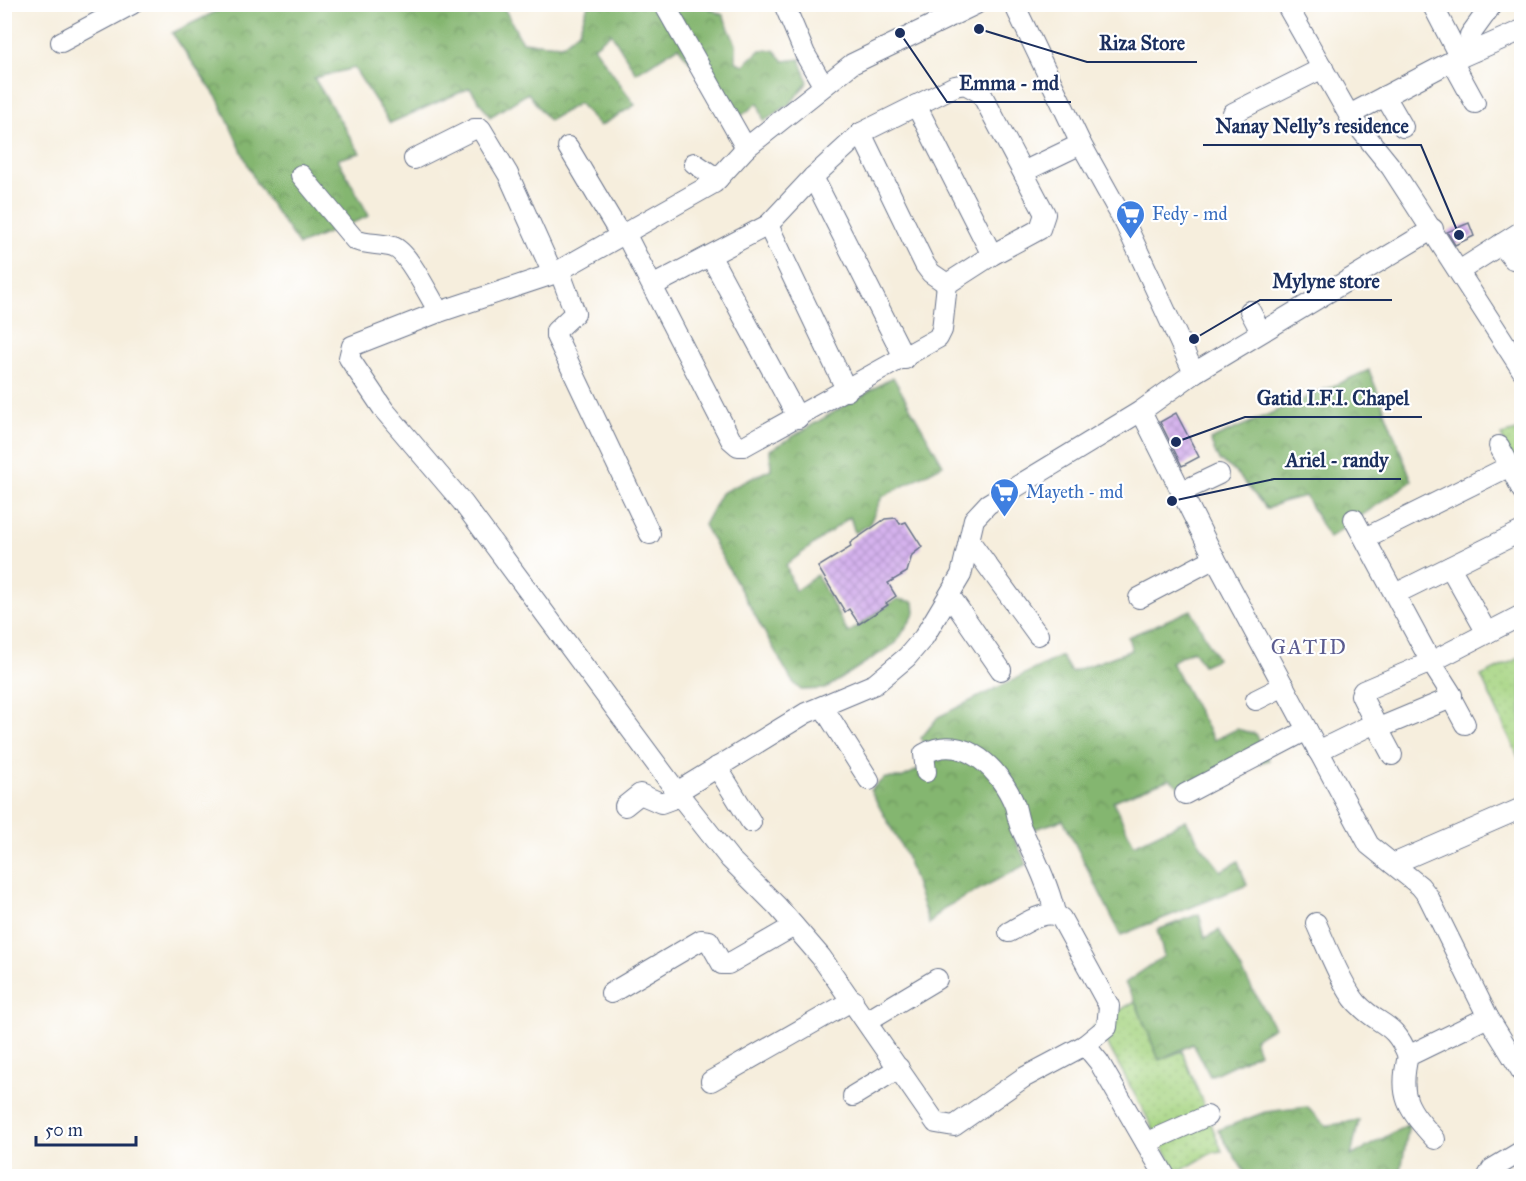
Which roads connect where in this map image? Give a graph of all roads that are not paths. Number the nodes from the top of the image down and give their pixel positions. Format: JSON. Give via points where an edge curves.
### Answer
{"nodes":[{"id":1,"x":132,"y":4,"type":"edge"},
{"id":2,"x":664,"y":4,"type":"edge"},
{"id":3,"x":784,"y":4,"type":"edge"},
{"id":4,"x":976,"y":4,"type":"edge"},
{"id":5,"x":1014,"y":4,"type":"edge"},
{"id":6,"x":1286,"y":4,"type":"edge"},
{"id":7,"x":1432,"y":4,"type":"edge"},
{"id":8,"x":1491,"y":6,"type":"dead end"},
{"id":9,"x":1521,"y":30,"type":"edge"},
{"id":10,"x":61,"y":42,"type":"dead end"},
{"id":11,"x":1462,"y":57,"type":"junction"},
{"id":12,"x":1323,"y":68,"type":"junction"},
{"id":13,"x":823,"y":85,"type":"junction"},
{"id":14,"x":1385,"y":96,"type":"junction"},
{"id":15,"x":1475,"y":103,"type":"dead end"},
{"id":16,"x":916,"y":105,"type":"junction"},
{"id":17,"x":1233,"y":113,"type":"dead end"},
{"id":18,"x":1349,"y":115,"type":"junction"},
{"id":19,"x":1403,"y":127,"type":"dead end"},
{"id":20,"x":861,"y":133,"type":"junction"},
{"id":21,"x":1082,"y":144,"type":"junction"},
{"id":22,"x":568,"y":147,"type":"dead end"},
{"id":23,"x":746,"y":148,"type":"junction"},
{"id":24,"x":414,"y":159,"type":"dead end"},
{"id":25,"x":694,"y":163,"type":"dead end"},
{"id":26,"x":1025,"y":171,"type":"junction"},
{"id":27,"x":301,"y":175,"type":"dead end"},
{"id":28,"x":813,"y":177,"type":"junction"},
{"id":29,"x":718,"y":179,"type":"junction"},
{"id":30,"x":768,"y":225,"type":"junction"},
{"id":31,"x":1433,"y":229,"type":"junction"},
{"id":32,"x":1521,"y":231,"type":"edge"},
{"id":33,"x":623,"y":234,"type":"junction"},
{"id":34,"x":1501,"y":244,"type":"junction"},
{"id":35,"x":992,"y":255,"type":"junction"},
{"id":36,"x":711,"y":257,"type":"junction"},
{"id":37,"x":1521,"y":261,"type":"edge"},
{"id":38,"x":1459,"y":271,"type":"junction"},
{"id":39,"x":556,"y":272,"type":"junction"},
{"id":40,"x":947,"y":284,"type":"junction"},
{"id":41,"x":652,"y":286,"type":"junction"},
{"id":42,"x":1250,"y":311,"type":"dead end"},
{"id":43,"x":439,"y":312,"type":"junction"},
{"id":44,"x":1261,"y":332,"type":"junction"},
{"id":45,"x":905,"y":359,"type":"junction"},
{"id":46,"x":1521,"y":370,"type":"edge"},
{"id":47,"x":1194,"y":372,"type":"junction"},
{"id":48,"x":847,"y":391,"type":"junction"},
{"id":49,"x":1142,"y":411,"type":"junction"},
{"id":50,"x":798,"y":418,"type":"junction"},
{"id":51,"x":1499,"y":446,"type":"dead end"},
{"id":52,"x":1510,"y":466,"type":"junction"},
{"id":53,"x":1219,"y":474,"type":"dead end"},
{"id":54,"x":1521,"y":490,"type":"edge"},
{"id":55,"x":1181,"y":492,"type":"junction"},
{"id":56,"x":1354,"y":519,"type":"dead end"},
{"id":57,"x":1521,"y":531,"type":"edge"},
{"id":58,"x":650,"y":534,"type":"dead end"},
{"id":59,"x":1365,"y":538,"type":"junction"},
{"id":60,"x":971,"y":543,"type":"junction"},
{"id":61,"x":1215,"y":558,"type":"junction"},
{"id":62,"x":1450,"y":567,"type":"junction"},
{"id":63,"x":1395,"y":594,"type":"junction"},
{"id":64,"x":950,"y":596,"type":"junction"},
{"id":65,"x":1139,"y":598,"type":"dead end"},
{"id":66,"x":1521,"y":615,"type":"edge"},
{"id":67,"x":1487,"y":633,"type":"junction"},
{"id":68,"x":1038,"y":635,"type":"dead end"},
{"id":69,"x":1431,"y":662,"type":"junction"},
{"id":70,"x":1001,"y":670,"type":"dead end"},
{"id":71,"x":1284,"y":686,"type":"junction"},
{"id":72,"x":1451,"y":698,"type":"junction"},
{"id":73,"x":1256,"y":700,"type":"dead end"},
{"id":74,"x":824,"y":706,"type":"junction"},
{"id":75,"x":1465,"y":724,"type":"dead end"},
{"id":76,"x":1377,"y":726,"type":"junction"},
{"id":77,"x":1306,"y":730,"type":"junction"},
{"id":78,"x":1318,"y":751,"type":"junction"},
{"id":79,"x":1392,"y":755,"type":"dead end"},
{"id":80,"x":717,"y":767,"type":"junction"},
{"id":81,"x":926,"y":772,"type":"dead end"},
{"id":82,"x":869,"y":780,"type":"dead end"},
{"id":83,"x":678,"y":794,"type":"junction"},
{"id":84,"x":1185,"y":794,"type":"dead end"},
{"id":85,"x":625,"y":806,"type":"dead end"},
{"id":86,"x":1521,"y":808,"type":"edge"},
{"id":87,"x":751,"y":822,"type":"dead end"},
{"id":88,"x":1393,"y":864,"type":"junction"},
{"id":89,"x":1055,"y":913,"type":"junction"},
{"id":90,"x":1316,"y":923,"type":"dead end"},
{"id":91,"x":794,"y":926,"type":"junction"},
{"id":92,"x":1009,"y":932,"type":"dead end"},
{"id":93,"x":937,"y":979,"type":"dead end"},
{"id":94,"x":611,"y":993,"type":"dead end"},
{"id":95,"x":853,"y":1000,"type":"junction"},
{"id":96,"x":1488,"y":1017,"type":"junction"},
{"id":97,"x":867,"y":1021,"type":"junction"},
{"id":98,"x":1085,"y":1046,"type":"junction"},
{"id":99,"x":1408,"y":1056,"type":"junction"},
{"id":100,"x":899,"y":1068,"type":"junction"},
{"id":101,"x":1521,"y":1072,"type":"edge"},
{"id":102,"x":711,"y":1081,"type":"dead end"},
{"id":103,"x":853,"y":1096,"type":"dead end"},
{"id":104,"x":1207,"y":1116,"type":"dead end"},
{"id":105,"x":1435,"y":1139,"type":"dead end"},
{"id":106,"x":1146,"y":1143,"type":"junction"},
{"id":107,"x":1521,"y":1151,"type":"edge"},
{"id":108,"x":1165,"y":1176,"type":"edge"},
{"id":109,"x":1489,"y":1176,"type":"edge"}],
"edges":[{"from":1,"to":10,"type":"street"},
{"from":2,"to":23,"type":"street"},
{"from":3,"to":13,"type":"street"},
{"from":4,"to":13,"type":"street","via":[[852,64]]},
{"from":5,"to":21,"type":"street"},
{"from":6,"to":12,"type":"street"},
{"from":7,"to":11,"type":"street"},
{"from":8,"to":11,"type":"street","via":[[1470,35]]},
{"from":9,"to":11,"type":"street"},
{"from":11,"to":14,"type":"street"},
{"from":11,"to":15,"type":"street"},
{"from":12,"to":17,"type":"street"},
{"from":12,"to":18,"type":"street"},
{"from":13,"to":23,"type":"street"},
{"from":14,"to":18,"type":"street"},
{"from":14,"to":19,"type":"street"},
{"from":16,"to":20,"type":"street"},
{"from":16,"to":26,"type":"street","via":[[955,87],[973,86],[981,93]]},
{"from":16,"to":35,"type":"street"},
{"from":18,"to":31,"type":"street"},
{"from":20,"to":28,"type":"street"},
{"from":20,"to":40,"type":"street","via":[[925,265]]},
{"from":21,"to":26,"type":"street"},
{"from":21,"to":47,"type":"street","via":[[1125,223]]},
{"from":22,"to":33,"type":"street"},
{"from":23,"to":29,"type":"street"},
{"from":24,"to":39,"type":"street","via":[[481,129],[508,174]]},
{"from":25,"to":29,"type":"street"},
{"from":26,"to":35,"type":"street","via":[[1045,214],[1044,223],[1040,229]]},
{"from":27,"to":43,"type":"street","via":[[356,240],[394,247],[403,254]]},
{"from":28,"to":30,"type":"street"},
{"from":28,"to":45,"type":"street"},
{"from":29,"to":33,"type":"street"},
{"from":30,"to":36,"type":"street"},
{"from":30,"to":48,"type":"street"},
{"from":31,"to":38,"type":"street"},
{"from":31,"to":44,"type":"street"},
{"from":32,"to":34,"type":"street"},
{"from":33,"to":39,"type":"street"},
{"from":33,"to":41,"type":"street"},
{"from":34,"to":37,"type":"street","via":[[1513,259]]},
{"from":34,"to":38,"type":"street"},
{"from":35,"to":40,"type":"street"},
{"from":36,"to":41,"type":"street"},
{"from":36,"to":50,"type":"street"},
{"from":38,"to":46,"type":"street"},
{"from":39,"to":43,"type":"street"},
{"from":39,"to":58,"type":"street","via":[[575,313],[556,331],[556,336]]},
{"from":40,"to":45,"type":"street","via":[[938,338]]},
{"from":41,"to":50,"type":"street","via":[[731,440],[744,446]]},
{"from":42,"to":44,"type":"street"},
{"from":43,"to":83,"type":"street","via":[[352,346],[349,358],[384,410],[463,503]]},
{"from":44,"to":47,"type":"street"},
{"from":45,"to":48,"type":"street"},
{"from":47,"to":49,"type":"street"},
{"from":48,"to":50,"type":"street"},
{"from":49,"to":55,"type":"street"},
{"from":49,"to":60,"type":"street","via":[[988,504],[975,519]]},
{"from":51,"to":52,"type":"street"},
{"from":52,"to":54,"type":"street"},
{"from":52,"to":59,"type":"street"},
{"from":53,"to":55,"type":"street"},
{"from":55,"to":61,"type":"street"},
{"from":56,"to":59,"type":"street"},
{"from":57,"to":62,"type":"street"},
{"from":59,"to":63,"type":"street"},
{"from":60,"to":64,"type":"street"},
{"from":60,"to":68,"type":"street"},
{"from":61,"to":65,"type":"street"},
{"from":61,"to":71,"type":"street"},
{"from":62,"to":63,"type":"street"},
{"from":62,"to":67,"type":"street"},
{"from":63,"to":69,"type":"street"},
{"from":64,"to":70,"type":"street"},
{"from":64,"to":74,"type":"street","via":[[906,657],[875,684]]},
{"from":66,"to":67,"type":"street"},
{"from":67,"to":69,"type":"street"},
{"from":69,"to":72,"type":"street"},
{"from":69,"to":76,"type":"street","via":[[1363,692]]},
{"from":71,"to":73,"type":"street"},
{"from":71,"to":77,"type":"street"},
{"from":72,"to":75,"type":"street"},
{"from":72,"to":76,"type":"street"},
{"from":74,"to":80,"type":"street"},
{"from":74,"to":82,"type":"street"},
{"from":76,"to":78,"type":"street"},
{"from":76,"to":79,"type":"street"},
{"from":77,"to":78,"type":"street"},
{"from":77,"to":84,"type":"street"},
{"from":78,"to":88,"type":"street","via":[[1369,845]]},
{"from":80,"to":83,"type":"street"},
{"from":80,"to":87,"type":"street"},
{"from":81,"to":89,"type":"street","via":[[924,754],[935,747],[954,748],[986,761],[1014,804],[1051,893]]},
{"from":83,"to":85,"type":"street","via":[[661,803],[640,794]]},
{"from":83,"to":91,"type":"street","via":[[730,859]]},
{"from":86,"to":88,"type":"street"},
{"from":88,"to":96,"type":"street","via":[[1428,896]]},
{"from":89,"to":92,"type":"street"},
{"from":89,"to":98,"type":"street","via":[[1109,1006],[1107,1027]]},
{"from":90,"to":99,"type":"street","via":[[1357,1002],[1389,1025],[1400,1037]]},
{"from":91,"to":94,"type":"street","via":[[728,964],[722,964],[709,941],[701,940]]},
{"from":91,"to":95,"type":"street"},
{"from":93,"to":97,"type":"street"},
{"from":95,"to":97,"type":"street"},
{"from":95,"to":102,"type":"street"},
{"from":96,"to":99,"type":"street"},
{"from":96,"to":101,"type":"street"},
{"from":97,"to":100,"type":"street"},
{"from":98,"to":100,"type":"street","via":[[1023,1078],[954,1125],[936,1123]]},
{"from":98,"to":106,"type":"street","via":[[1099,1062]]},
{"from":99,"to":105,"type":"street","via":[[1403,1090],[1410,1111]]},
{"from":100,"to":103,"type":"street"},
{"from":104,"to":106,"type":"street"},
{"from":106,"to":108,"type":"street"},
{"from":107,"to":109,"type":"street","via":[[1492,1169]]}]}
